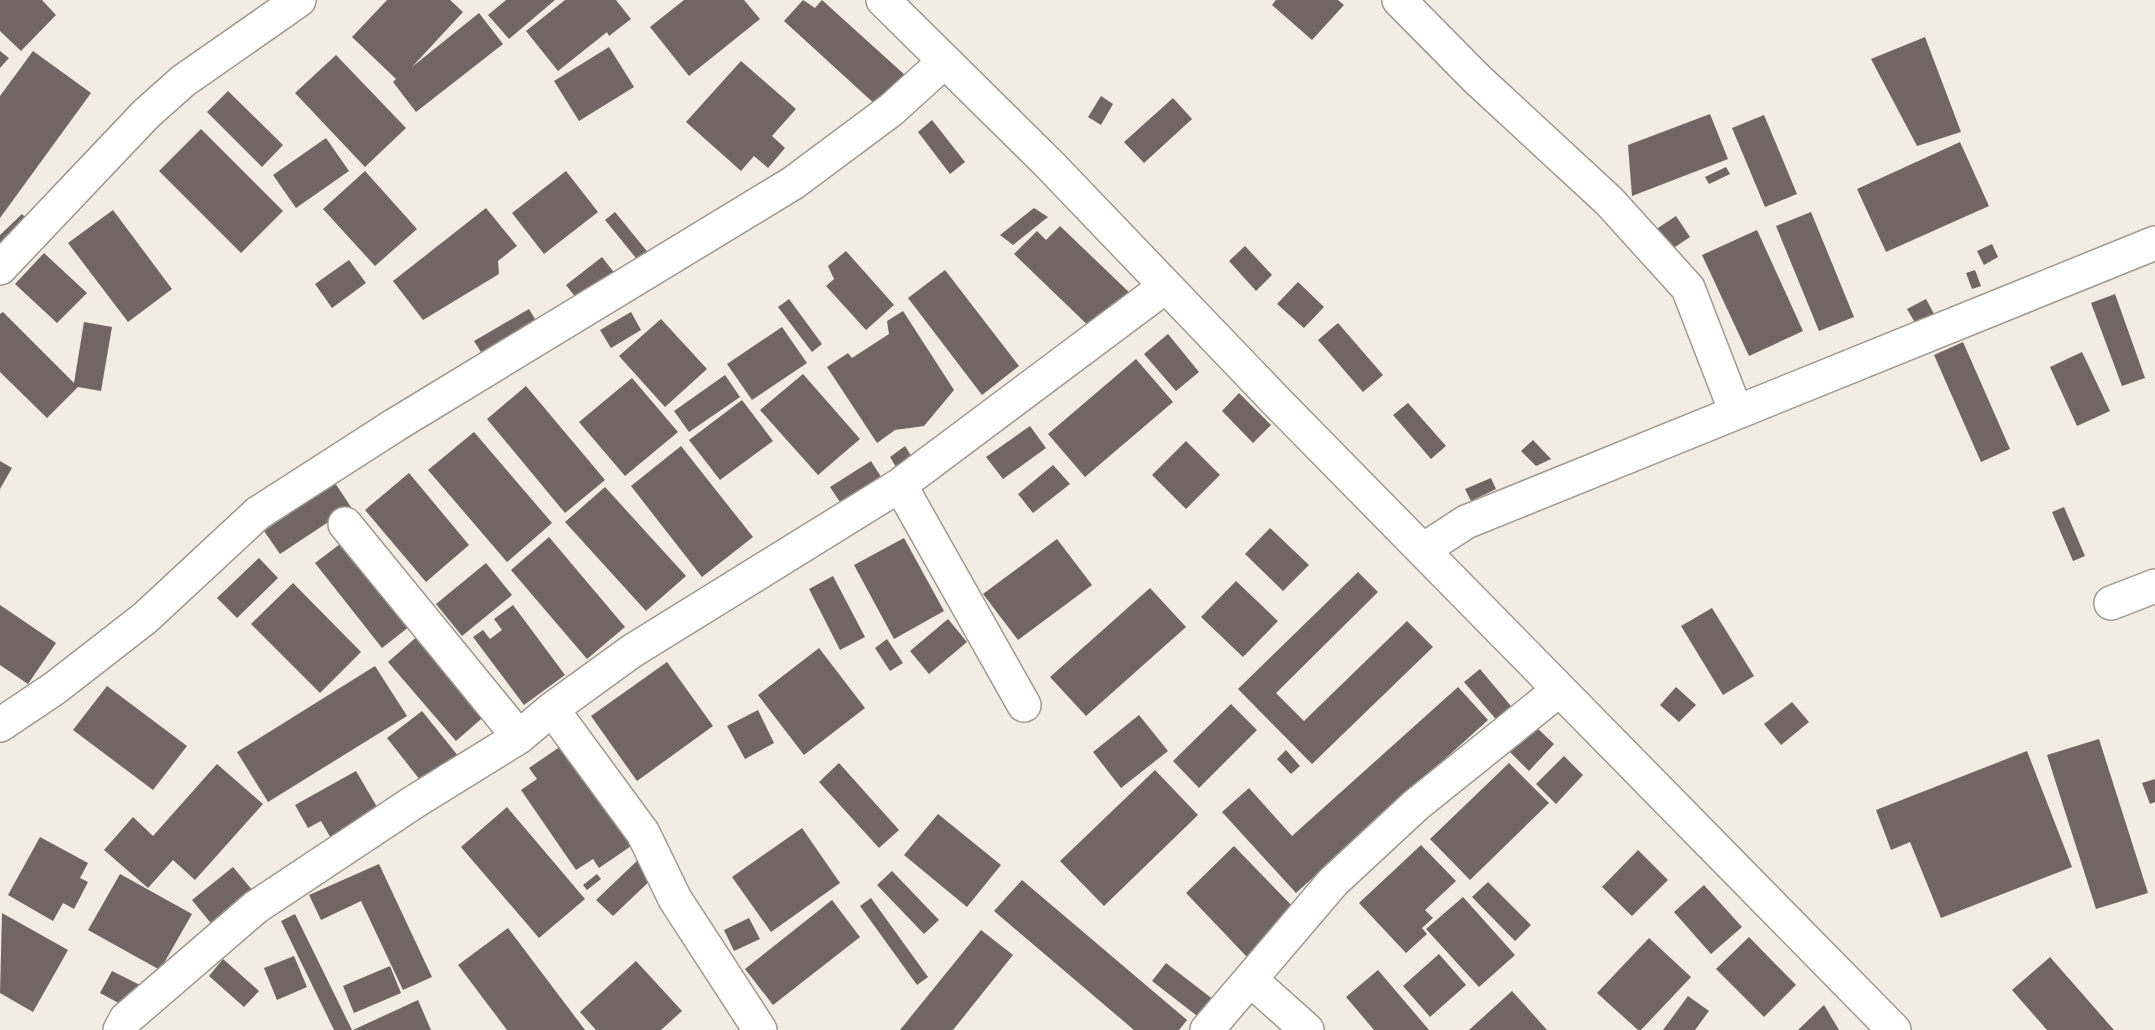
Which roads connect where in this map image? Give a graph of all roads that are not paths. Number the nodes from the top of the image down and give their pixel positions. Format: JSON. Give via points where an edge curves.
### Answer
{"nodes":[{"id":1,"x":299,"y":0,"type":"edge"},
{"id":2,"x":883,"y":0,"type":"edge"},
{"id":3,"x":1399,"y":0,"type":"edge"},
{"id":4,"x":945,"y":62,"type":"junction"},
{"id":5,"x":2155,"y":243,"type":"edge"},
{"id":6,"x":0,"y":268,"type":"edge"},
{"id":7,"x":1166,"y":286,"type":"junction"},
{"id":8,"x":1736,"y":412,"type":"junction"},
{"id":9,"x":900,"y":485,"type":"junction"},
{"id":10,"x":345,"y":524,"type":"dead end"},
{"id":11,"x":1423,"y":550,"type":"junction"},
{"id":12,"x":2155,"y":586,"type":"edge"},
{"id":13,"x":2111,"y":603,"type":"dead end"},
{"id":14,"x":1559,"y":690,"type":"junction"},
{"id":15,"x":1024,"y":705,"type":"dead end"},
{"id":16,"x":552,"y":709,"type":"junction"},
{"id":17,"x":0,"y":725,"type":"edge"},
{"id":18,"x":519,"y":737,"type":"junction"},
{"id":19,"x":1251,"y":981,"type":"junction"},
{"id":20,"x":120,"y":1030,"type":"edge"},
{"id":21,"x":760,"y":1030,"type":"edge"},
{"id":22,"x":1207,"y":1030,"type":"edge"},
{"id":23,"x":1307,"y":1030,"type":"edge"},
{"id":24,"x":1894,"y":1030,"type":"edge"}],
"edges":[{"from":1,"to":6,"type":"street","via":[[183,81],[146,114]]},
{"from":2,"to":4,"type":"street"},
{"from":3,"to":8,"type":"street","via":[[1477,79],[1609,201],[1688,288]]},
{"from":4,"to":7,"type":"street"},
{"from":4,"to":17,"type":"street","via":[[891,110],[793,183],[404,419],[258,513],[145,618]]},
{"from":5,"to":8,"type":"street"},
{"from":7,"to":9,"type":"street"},
{"from":7,"to":11,"type":"street"},
{"from":8,"to":11,"type":"street","via":[[1466,522]]},
{"from":9,"to":15,"type":"street"},
{"from":9,"to":16,"type":"street","via":[[632,651]]},
{"from":10,"to":18,"type":"street"},
{"from":11,"to":14,"type":"street"},
{"from":12,"to":13,"type":"street"},
{"from":14,"to":19,"type":"street","via":[[1416,805],[1333,882]]},
{"from":14,"to":24,"type":"street"},
{"from":16,"to":18,"type":"street"},
{"from":16,"to":21,"type":"street","via":[[643,833],[675,899]]},
{"from":18,"to":20,"type":"street","via":[[256,907],[126,1019]]},
{"from":19,"to":22,"type":"street"},
{"from":19,"to":23,"type":"street"}]}
